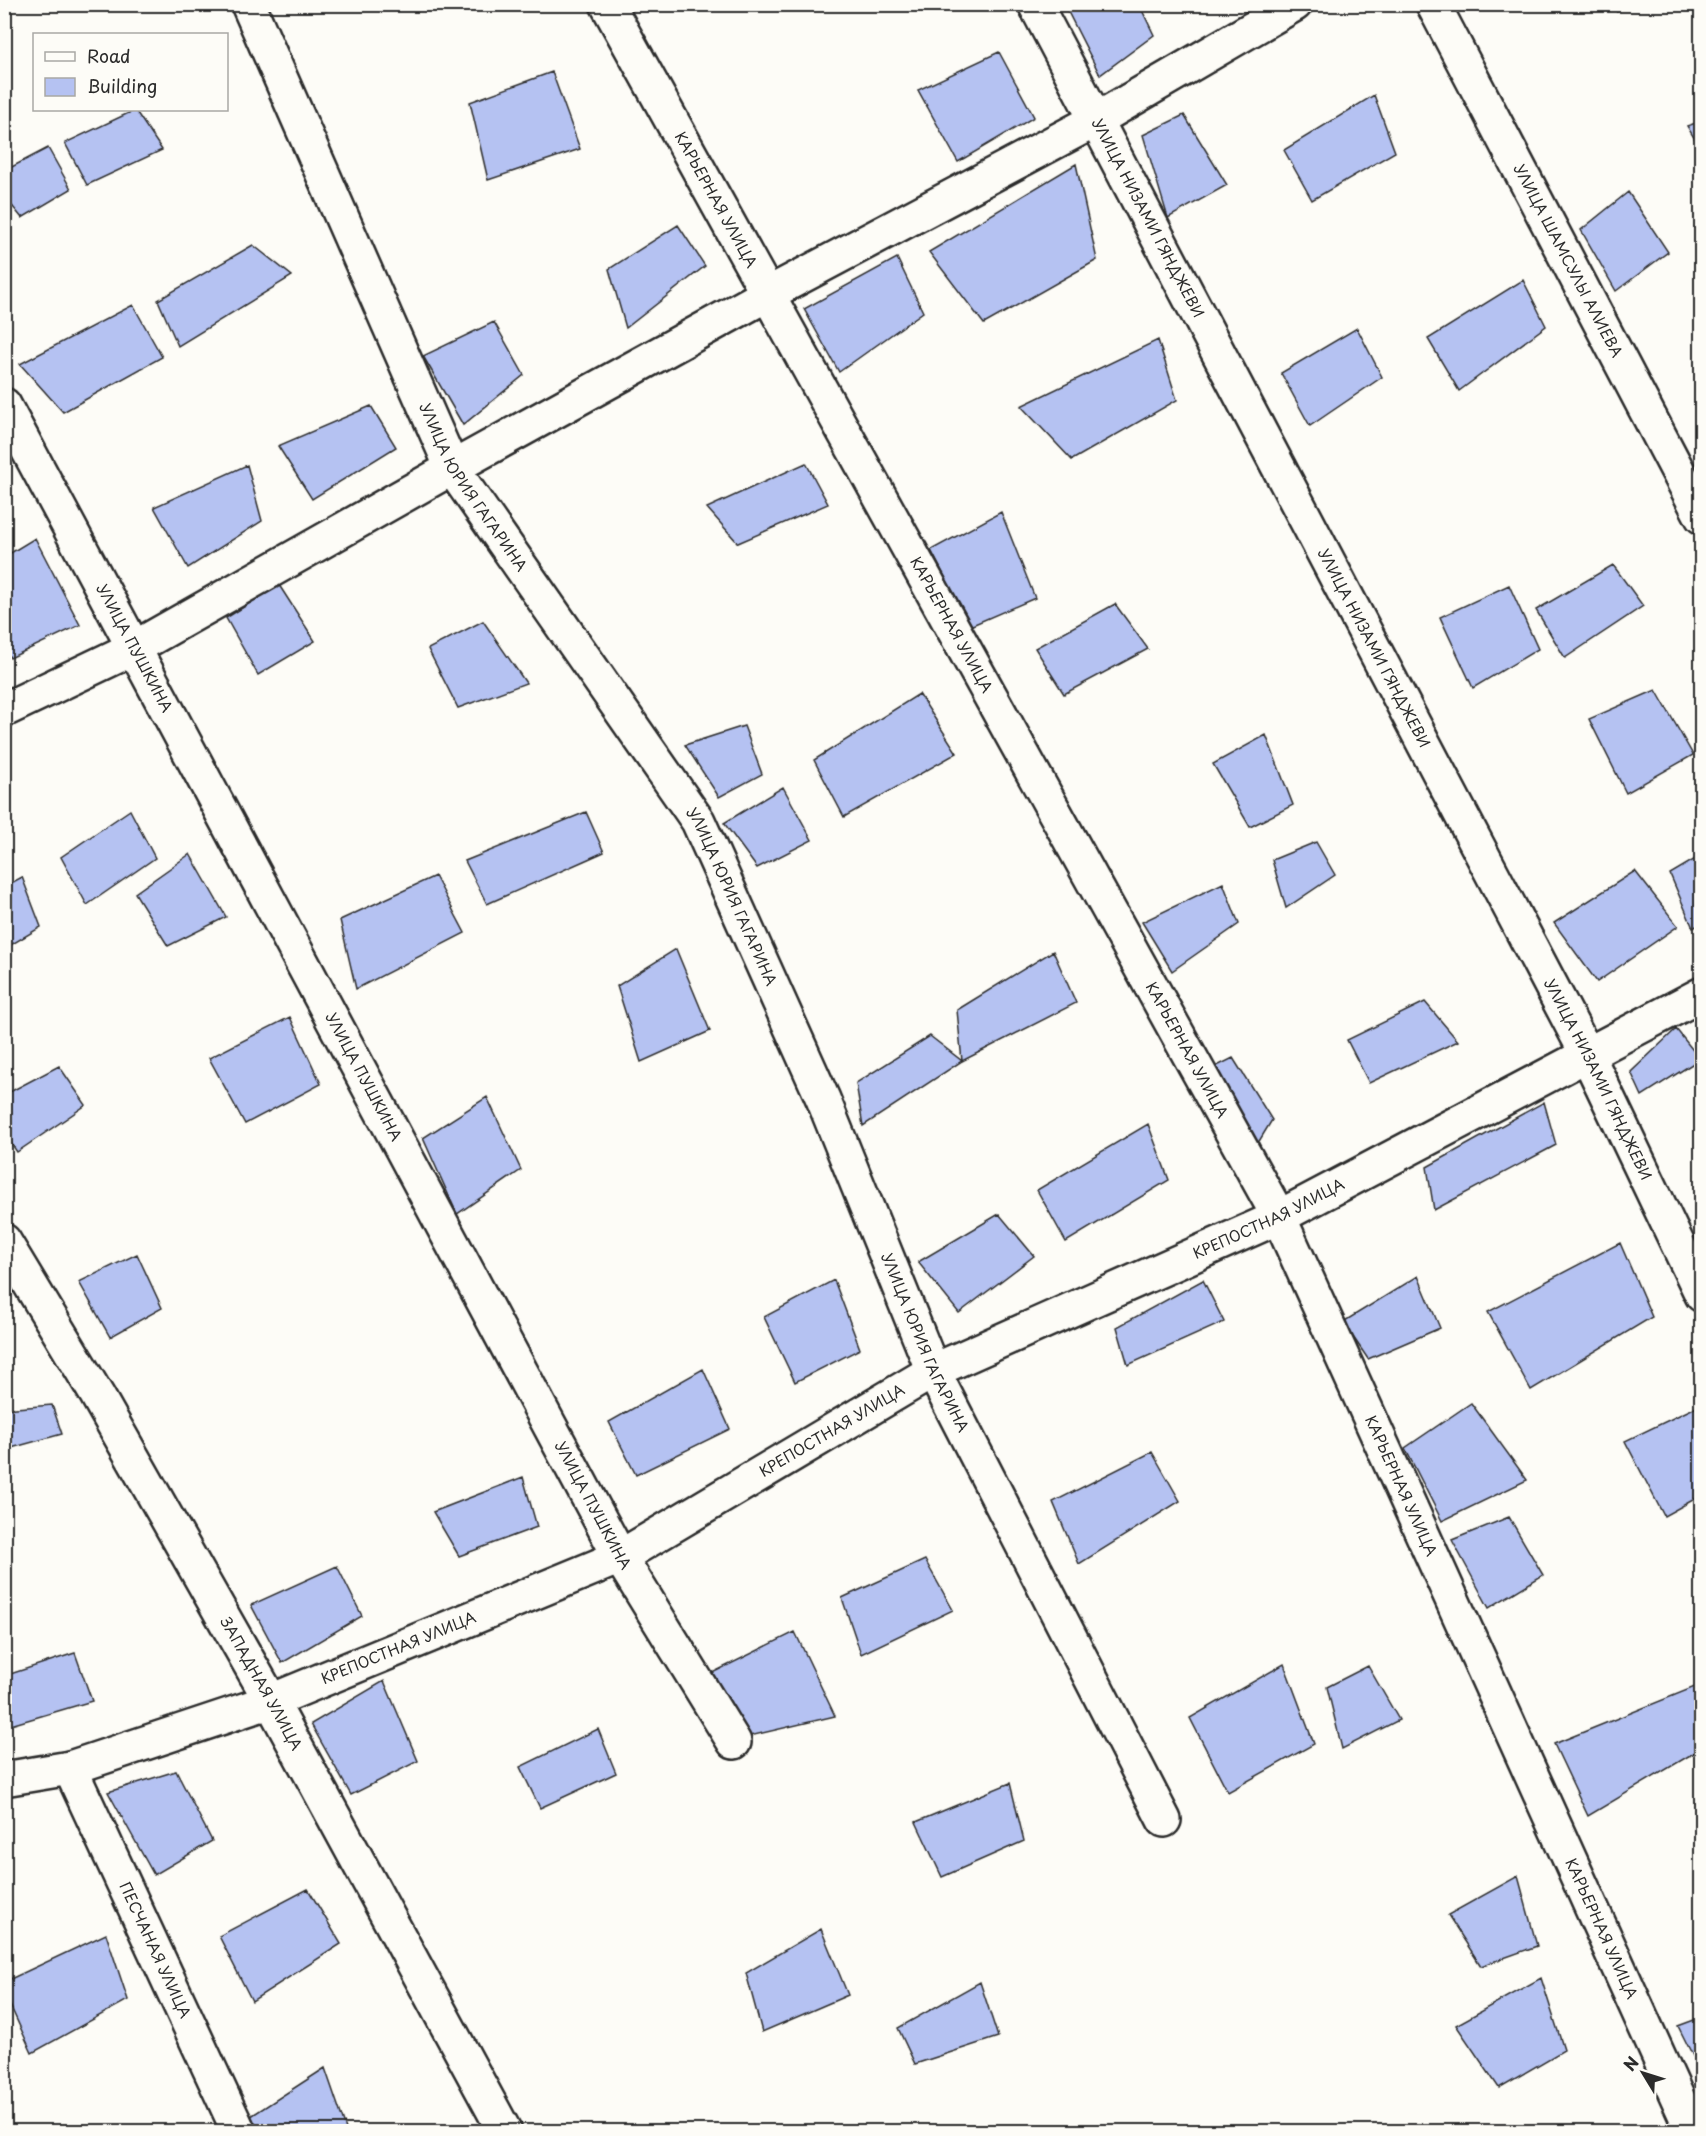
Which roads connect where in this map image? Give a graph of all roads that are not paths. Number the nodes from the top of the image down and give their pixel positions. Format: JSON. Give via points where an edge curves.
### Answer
{"nodes":[{"id":1,"x":248,"y":4,"type":"edge"},
{"id":2,"x":607,"y":4,"type":"edge"},
{"id":3,"x":1035,"y":4,"type":"edge"},
{"id":4,"x":1296,"y":4,"type":"edge"},
{"id":5,"x":1433,"y":4,"type":"edge"},
{"id":6,"x":1096,"y":120,"type":"junction"},
{"id":7,"x":766,"y":295,"type":"junction"},
{"id":8,"x":4,"y":405,"type":"edge"},
{"id":9,"x":452,"y":468,"type":"junction"},
{"id":10,"x":1701,"y":517,"type":"edge"},
{"id":11,"x":134,"y":648,"type":"junction"},
{"id":12,"x":4,"y":711,"type":"edge"},
{"id":13,"x":1701,"y":994,"type":"edge"},
{"id":14,"x":1587,"y":1054,"type":"junction"},
{"id":15,"x":1279,"y":1217,"type":"junction"},
{"id":16,"x":4,"y":1241,"type":"edge"},
{"id":17,"x":1701,"y":1295,"type":"edge"},
{"id":18,"x":933,"y":1371,"type":"junction"},
{"id":19,"x":620,"y":1557,"type":"junction"},
{"id":20,"x":271,"y":1701,"type":"junction"},
{"id":21,"x":734,"y":1742,"type":"dead end"},
{"id":22,"x":70,"y":1768,"type":"junction"},
{"id":23,"x":4,"y":1779,"type":"edge"},
{"id":24,"x":1164,"y":1820,"type":"dead end"},
{"id":25,"x":240,"y":2132,"type":"edge"},
{"id":26,"x":505,"y":2132,"type":"edge"},
{"id":27,"x":1693,"y":2132,"type":"edge"}],
"edges":[{"from":1,"to":9,"type":"street","name":"УЛИЦА ЮРИЯ ГАГАРИНА"},
{"from":2,"to":7,"type":"street","name":"КАРЬЕРНАЯ УЛИЦА"},
{"from":3,"to":6,"type":"street","name":"УЛИЦА НИЗАМИ ГЯНДЖЕВИ"},
{"from":4,"to":6,"type":"street"},
{"from":5,"to":10,"type":"street","name":"УЛИЦА ШАМСУЛЫ АЛИЕВА"},
{"from":6,"to":7,"type":"street"},
{"from":6,"to":14,"type":"street","name":"УЛИЦА НИЗАМИ ГЯНДЖЕВИ"},
{"from":7,"to":9,"type":"street"},
{"from":7,"to":15,"type":"street","name":"КАРЬЕРНАЯ УЛИЦА"},
{"from":8,"to":11,"type":"street","name":"УЛИЦА ПУШКИНА"},
{"from":9,"to":11,"type":"street"},
{"from":9,"to":18,"type":"street","name":"УЛИЦА ЮРИЯ ГАГАРИНА","via":[[698,821],[823,1099]]},
{"from":11,"to":12,"type":"street"},
{"from":11,"to":19,"type":"street","name":"УЛИЦА ПУШКИНА"},
{"from":13,"to":14,"type":"street","name":"КРЕПОСТНАЯ УЛИЦА"},
{"from":14,"to":15,"type":"street","name":"КРЕПОСТНАЯ УЛИЦА"},
{"from":14,"to":17,"type":"street","name":"УЛИЦА НИЗАМИ ГЯНДЖЕВИ"},
{"from":15,"to":18,"type":"street","name":"КРЕПОСТНАЯ УЛИЦА"},
{"from":15,"to":27,"type":"street","name":"КАРЬЕРНАЯ УЛИЦА"},
{"from":16,"to":20,"type":"street","name":"ЗАПАДНАЯ УЛИЦА","via":[[97,1395]]},
{"from":18,"to":19,"type":"street","name":"КРЕПОСТНАЯ УЛИЦА"},
{"from":18,"to":24,"type":"street","name":"УЛИЦА ЮРИЯ ГАГАРИНА"},
{"from":19,"to":20,"type":"street","name":"КРЕПОСТНАЯ УЛИЦА"},
{"from":19,"to":21,"type":"street","name":"УЛИЦА ПУШКИНА"},
{"from":20,"to":22,"type":"street","name":"КРЕПОСТНАЯ УЛИЦА"},
{"from":20,"to":26,"type":"street","name":"ЗАПАДНАЯ УЛИЦА"},
{"from":22,"to":23,"type":"street","name":"КРЕПОСТНАЯ УЛИЦА"},
{"from":22,"to":25,"type":"street","name":"ПЕСЧАНАЯ УЛИЦА"}]}
